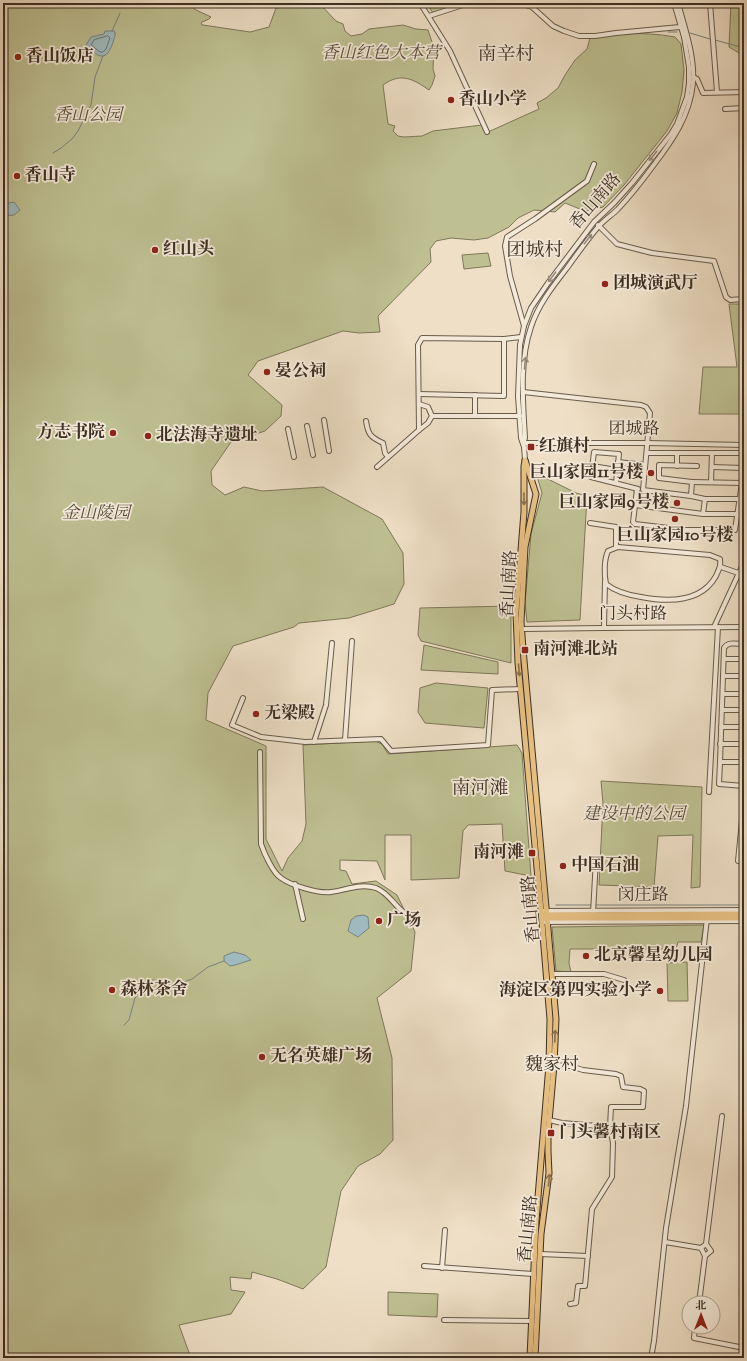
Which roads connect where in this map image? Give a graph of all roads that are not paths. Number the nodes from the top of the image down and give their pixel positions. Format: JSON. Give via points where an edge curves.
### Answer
{"nodes":[{"id":1,"x":420,"y":3,"type":"edge"},
{"id":2,"x":468,"y":3,"type":"edge"},
{"id":3,"x":519,"y":3,"type":"edge"},
{"id":4,"x":674,"y":3,"type":"edge"},
{"id":5,"x":678,"y":3,"type":"edge"},
{"id":6,"x":710,"y":3,"type":"edge"},
{"id":7,"x":429,"y":16,"type":"junction"},
{"id":8,"x":680,"y":27,"type":"junction"},
{"id":9,"x":693,"y":77,"type":"junction"},
{"id":10,"x":717,"y":92,"type":"junction"},
{"id":11,"x":744,"y":92,"type":"edge"},
{"id":12,"x":744,"y":108,"type":"edge"},
{"id":13,"x":725,"y":109,"type":"dead end"},
{"id":14,"x":487,"y":132,"type":"dead end"},
{"id":15,"x":594,"y":164,"type":"dead end"},
{"id":16,"x":594,"y":222,"type":"junction"},
{"id":17,"x":599,"y":225,"type":"junction"},
{"id":18,"x":744,"y":299,"type":"edge"},
{"id":19,"x":524,"y":326,"type":"junction"},
{"id":20,"x":521,"y":337,"type":"junction"},
{"id":21,"x":504,"y":339,"type":"junction"},
{"id":22,"x":523,"y":392,"type":"junction"},
{"id":23,"x":419,"y":394,"type":"junction"},
{"id":24,"x":474,"y":395,"type":"junction"},
{"id":25,"x":419,"y":404,"type":"junction"},
{"id":26,"x":432,"y":416,"type":"junction"},
{"id":27,"x":474,"y":416,"type":"junction"},
{"id":28,"x":520,"y":416,"type":"junction"},
{"id":29,"x":324,"y":420,"type":"dead end"},
{"id":30,"x":366,"y":421,"type":"dead end"},
{"id":31,"x":306,"y":426,"type":"dead end"},
{"id":32,"x":288,"y":429,"type":"dead end"},
{"id":33,"x":419,"y":430,"type":"junction"},
{"id":34,"x":523,"y":443,"type":"junction"},
{"id":35,"x":647,"y":443,"type":"junction"},
{"id":36,"x":744,"y":445,"type":"edge"},
{"id":37,"x":329,"y":451,"type":"dead end"},
{"id":38,"x":646,"y":453,"type":"junction"},
{"id":39,"x":677,"y":453,"type":"junction"},
{"id":40,"x":712,"y":453,"type":"junction"},
{"id":41,"x":313,"y":455,"type":"dead end"},
{"id":42,"x":294,"y":457,"type":"dead end"},
{"id":43,"x":388,"y":457,"type":"junction"},
{"id":44,"x":525,"y":460,"type":"junction"},
{"id":45,"x":618,"y":462,"type":"junction"},
{"id":46,"x":645,"y":465,"type":"junction"},
{"id":47,"x":592,"y":466,"type":"junction"},
{"id":48,"x":677,"y":466,"type":"junction"},
{"id":49,"x":697,"y":466,"type":"dead end"},
{"id":50,"x":712,"y":466,"type":"junction"},
{"id":51,"x":377,"y":467,"type":"dead end"},
{"id":52,"x":743,"y":468,"type":"edge"},
{"id":53,"x":617,"y":471,"type":"junction"},
{"id":54,"x":644,"y":476,"type":"junction"},
{"id":55,"x":692,"y":482,"type":"junction"},
{"id":56,"x":712,"y":482,"type":"junction"},
{"id":57,"x":616,"y":483,"type":"junction"},
{"id":58,"x":742,"y":483,"type":"junction"},
{"id":59,"x":637,"y":489,"type":"junction"},
{"id":60,"x":643,"y":490,"type":"junction"},
{"id":61,"x":691,"y":496,"type":"junction"},
{"id":62,"x":705,"y":499,"type":"junction"},
{"id":63,"x":740,"y":499,"type":"junction"},
{"id":64,"x":635,"y":505,"type":"junction"},
{"id":65,"x":703,"y":514,"type":"junction"},
{"id":66,"x":738,"y":514,"type":"junction"},
{"id":67,"x":590,"y":523,"type":"dead end"},
{"id":68,"x":616,"y":547,"type":"junction"},
{"id":69,"x":744,"y":562,"type":"edge"},
{"id":70,"x":721,"y":567,"type":"junction"},
{"id":71,"x":742,"y":574,"type":"edge"},
{"id":72,"x":605,"y":579,"type":"junction"},
{"id":73,"x":716,"y":627,"type":"junction"},
{"id":74,"x":744,"y":627,"type":"edge"},
{"id":75,"x":604,"y":628,"type":"junction"},
{"id":76,"x":522,"y":629,"type":"junction"},
{"id":77,"x":352,"y":641,"type":"dead end"},
{"id":78,"x":332,"y":643,"type":"dead end"},
{"id":79,"x":744,"y":644,"type":"edge"},
{"id":80,"x":724,"y":659,"type":"junction"},
{"id":81,"x":744,"y":659,"type":"edge"},
{"id":82,"x":723,"y":676,"type":"junction"},
{"id":83,"x":744,"y":676,"type":"edge"},
{"id":84,"x":520,"y":689,"type":"junction"},
{"id":85,"x":723,"y":694,"type":"junction"},
{"id":86,"x":744,"y":694,"type":"edge"},
{"id":87,"x":243,"y":698,"type":"dead end"},
{"id":88,"x":722,"y":710,"type":"junction"},
{"id":89,"x":744,"y":710,"type":"edge"},
{"id":90,"x":721,"y":727,"type":"junction"},
{"id":91,"x":744,"y":727,"type":"edge"},
{"id":92,"x":345,"y":740,"type":"junction"},
{"id":93,"x":314,"y":742,"type":"junction"},
{"id":94,"x":720,"y":744,"type":"junction"},
{"id":95,"x":744,"y":744,"type":"edge"},
{"id":96,"x":260,"y":752,"type":"dead end"},
{"id":97,"x":720,"y":762,"type":"junction"},
{"id":98,"x":744,"y":762,"type":"edge"},
{"id":99,"x":744,"y":786,"type":"edge"},
{"id":100,"x":710,"y":792,"type":"dead end"},
{"id":101,"x":744,"y":800,"type":"edge"},
{"id":102,"x":596,"y":859,"type":"dead end"},
{"id":103,"x":744,"y":862,"type":"edge"},
{"id":104,"x":295,"y":884,"type":"junction"},
{"id":105,"x":744,"y":910,"type":"edge"},
{"id":106,"x":593,"y":912,"type":"junction"},
{"id":107,"x":406,"y":914,"type":"dead end"},
{"id":108,"x":744,"y":914,"type":"edge"},
{"id":109,"x":544,"y":916,"type":"junction"},
{"id":110,"x":744,"y":918,"type":"edge"},
{"id":111,"x":302,"y":919,"type":"dead end"},
{"id":112,"x":707,"y":920,"type":"junction"},
{"id":113,"x":744,"y":921,"type":"edge"},
{"id":114,"x":552,"y":974,"type":"junction"},
{"id":115,"x":624,"y":980,"type":"dead end"},
{"id":116,"x":552,"y":1065,"type":"junction"},
{"id":117,"x":722,"y":1116,"type":"dead end"},
{"id":118,"x":549,"y":1120,"type":"junction"},
{"id":119,"x":610,"y":1127,"type":"junction"},
{"id":120,"x":445,"y":1230,"type":"dead end"},
{"id":121,"x":665,"y":1242,"type":"junction"},
{"id":122,"x":706,"y":1244,"type":"junction"},
{"id":123,"x":701,"y":1248,"type":"junction"},
{"id":124,"x":540,"y":1254,"type":"junction"},
{"id":125,"x":588,"y":1256,"type":"junction"},
{"id":126,"x":705,"y":1256,"type":"junction"},
{"id":127,"x":424,"y":1266,"type":"dead end"},
{"id":128,"x":442,"y":1268,"type":"junction"},
{"id":129,"x":533,"y":1274,"type":"junction"},
{"id":130,"x":700,"y":1295,"type":"edge"},
{"id":131,"x":570,"y":1304,"type":"dead end"},
{"id":132,"x":444,"y":1320,"type":"dead end"},
{"id":133,"x":531,"y":1321,"type":"junction"},
{"id":134,"x":695,"y":1335,"type":"edge"},
{"id":135,"x":744,"y":1348,"type":"edge"},
{"id":136,"x":530,"y":1358,"type":"edge"},
{"id":137,"x":535,"y":1358,"type":"edge"},
{"id":138,"x":651,"y":1358,"type":"edge"}],
"edges":[{"from":1,"to":7,"type":"street"},
{"from":2,"to":7,"type":"street"},
{"from":3,"to":8,"type":"street","via":[[532,7],[553,26],[579,36]]},
{"from":4,"to":8,"type":"street","name":"香山南路"},
{"from":5,"to":9,"type":"street","name":"香山南路","via":[[691,52]]},
{"from":6,"to":10,"type":"street"},
{"from":7,"to":14,"type":"street","via":[[450,50]]},
{"from":8,"to":16,"type":"street","name":"香山南路","one_way":true,"via":[[690,67],[687,97],[678,124],[632,183]]},
{"from":9,"to":10,"type":"street","via":[[697,79],[703,93]]},
{"from":9,"to":17,"type":"street","name":"香山南路","via":[[686,112],[674,137],[618,209]]},
{"from":10,"to":11,"type":"street"},
{"from":12,"to":13,"type":"street"},
{"from":15,"to":19,"type":"street","via":[[587,181],[507,237],[505,246],[510,276]]},
{"from":16,"to":17,"type":"street"},
{"from":16,"to":19,"type":"street","name":"香山南路","one_way":true,"via":[[536,301]]},
{"from":17,"to":18,"type":"street","via":[[617,244],[652,253],[714,261],[726,297],[730,300]]},
{"from":22,"to":17,"type":"street","name":"香山南路","one_way":true,"via":[[526,349],[534,317],[542,302]]},
{"from":19,"to":20,"type":"street","name":"香山南路"},
{"from":20,"to":21,"type":"street"},
{"from":20,"to":28,"type":"street","name":"香山南路","via":[[518,372]]},
{"from":21,"to":23,"type":"street","via":[[422,338],[418,345]]},
{"from":21,"to":24,"type":"street","via":[[504,396]]},
{"from":22,"to":34,"type":"street","name":"香山南路"},
{"from":22,"to":35,"type":"street","via":[[646,407],[650,413]]},
{"from":23,"to":24,"type":"street"},
{"from":23,"to":25,"type":"street"},
{"from":24,"to":27,"type":"street"},
{"from":25,"to":26,"type":"street","via":[[428,407]]},
{"from":25,"to":33,"type":"street"},
{"from":26,"to":27,"type":"street"},
{"from":26,"to":33,"type":"street"},
{"from":27,"to":28,"type":"street"},
{"from":28,"to":34,"type":"street","name":"香山南路"},
{"from":29,"to":37,"type":"street"},
{"from":30,"to":43,"type":"street","via":[[368,432],[383,443]]},
{"from":31,"to":41,"type":"street"},
{"from":32,"to":42,"type":"street"},
{"from":33,"to":43,"type":"street"},
{"from":34,"to":35,"type":"street","name":"团城路"},
{"from":34,"to":44,"type":"street","name":"香山南路"},
{"from":35,"to":36,"type":"street","name":"团城路"},
{"from":35,"to":38,"type":"street"},
{"from":38,"to":39,"type":"street"},
{"from":38,"to":46,"type":"street"},
{"from":39,"to":40,"type":"street"},
{"from":39,"to":48,"type":"street"},
{"from":40,"to":50,"type":"street"},
{"from":40,"to":52,"type":"street","via":[[744,453]]},
{"from":43,"to":51,"type":"street"},
{"from":44,"to":76,"type":"main road","name":"香山南路","via":[[536,494],[527,533]]},
{"from":44,"to":84,"type":"main road","name":"香山南路","one_way":true,"via":[[523,529],[516,613]]},
{"from":45,"to":46,"type":"street"},
{"from":45,"to":47,"type":"street","via":[[619,454],[594,452]]},
{"from":45,"to":53,"type":"street"},
{"from":46,"to":54,"type":"street"},
{"from":47,"to":53,"type":"street"},
{"from":47,"to":57,"type":"street","via":[[591,477]]},
{"from":48,"to":49,"type":"street"},
{"from":48,"to":55,"type":"street","via":[[659,465],[659,478]]},
{"from":50,"to":52,"type":"street"},
{"from":50,"to":56,"type":"street"},
{"from":52,"to":58,"type":"street"},
{"from":53,"to":54,"type":"street"},
{"from":53,"to":57,"type":"street"},
{"from":54,"to":60,"type":"street"},
{"from":55,"to":56,"type":"street"},
{"from":55,"to":61,"type":"street"},
{"from":56,"to":58,"type":"street"},
{"from":57,"to":59,"type":"street"},
{"from":58,"to":63,"type":"street"},
{"from":59,"to":60,"type":"street"},
{"from":59,"to":64,"type":"street"},
{"from":60,"to":61,"type":"street"},
{"from":61,"to":62,"type":"street"},
{"from":62,"to":63,"type":"street"},
{"from":62,"to":65,"type":"street"},
{"from":63,"to":66,"type":"street"},
{"from":64,"to":65,"type":"street"},
{"from":64,"to":66,"type":"street","via":[[635,524],[685,530],[735,530]]},
{"from":65,"to":66,"type":"street"},
{"from":67,"to":68,"type":"street","via":[[616,527]]},
{"from":68,"to":70,"type":"street","via":[[710,554],[720,559]]},
{"from":68,"to":72,"type":"street","via":[[606,555]]},
{"from":69,"to":71,"type":"street"},
{"from":70,"to":71,"type":"street"},
{"from":70,"to":72,"type":"street","via":[[708,587],[693,596],[681,599],[666,600],[628,594],[610,587]]},
{"from":71,"to":73,"type":"street"},
{"from":72,"to":75,"type":"street"},
{"from":73,"to":74,"type":"street","name":"门头村路"},
{"from":73,"to":75,"type":"street","name":"门头村路"},
{"from":73,"to":100,"type":"street"},
{"from":75,"to":76,"type":"street","name":"门头村路"},
{"from":76,"to":109,"type":"main road","name":"香山南路"},
{"from":77,"to":92,"type":"street"},
{"from":78,"to":93,"type":"street","via":[[326,706]]},
{"from":79,"to":80,"type":"street","via":[[726,645]]},
{"from":80,"to":81,"type":"street"},
{"from":80,"to":82,"type":"street"},
{"from":82,"to":83,"type":"street"},
{"from":82,"to":85,"type":"street"},
{"from":84,"to":92,"type":"street","via":[[492,690],[488,745],[391,751],[381,739]]},
{"from":84,"to":109,"type":"main road","name":"香山南路"},
{"from":85,"to":86,"type":"street"},
{"from":85,"to":88,"type":"street"},
{"from":87,"to":93,"type":"street","via":[[232,725],[261,737]]},
{"from":88,"to":89,"type":"street"},
{"from":88,"to":90,"type":"street"},
{"from":90,"to":91,"type":"street"},
{"from":90,"to":94,"type":"street"},
{"from":92,"to":93,"type":"street"},
{"from":94,"to":95,"type":"street"},
{"from":94,"to":97,"type":"street"},
{"from":96,"to":104,"type":"street","via":[[261,844],[280,878]]},
{"from":97,"to":98,"type":"street"},
{"from":97,"to":99,"type":"street","via":[[719,784]]},
{"from":101,"to":103,"type":"street","via":[[738,861]]},
{"from":102,"to":106,"type":"street"},
{"from":104,"to":107,"type":"street","via":[[323,893],[367,886],[377,888]]},
{"from":104,"to":111,"type":"street"},
{"from":105,"to":106,"type":"street","name":"闵庄路"},
{"from":106,"to":108,"type":"main road","name":"闵庄路"},
{"from":106,"to":109,"type":"main road","name":"闵庄路"},
{"from":109,"to":112,"type":"main road","name":"闵庄路"},
{"from":109,"to":114,"type":"main road","name":"香山南路"},
{"from":109,"to":116,"type":"main road","name":"香山南路"},
{"from":110,"to":112,"type":"main road","name":"闵庄路"},
{"from":112,"to":113,"type":"street","name":"闵庄路"},
{"from":112,"to":121,"type":"street","via":[[686,1106]]},
{"from":114,"to":115,"type":"street","via":[[604,974]]},
{"from":116,"to":114,"type":"main road","name":"香山南路","one_way":true,"via":[[556,1019]]},
{"from":116,"to":118,"type":"main road","name":"香山南路"},
{"from":116,"to":119,"type":"street","via":[[616,1074],[621,1076],[623,1088],[644,1091],[643,1107],[611,1107]]},
{"from":116,"to":129,"type":"main road","name":"香山南路"},
{"from":117,"to":122,"type":"street"},
{"from":118,"to":119,"type":"street"},
{"from":124,"to":118,"type":"main road","name":"香山南路","one_way":true,"via":[[549,1173]]},
{"from":119,"to":125,"type":"street","via":[[613,1143],[612,1176],[592,1208]]},
{"from":120,"to":128,"type":"street"},
{"from":121,"to":123,"type":"street"},
{"from":121,"to":138,"type":"street"},
{"from":122,"to":123,"type":"street"},
{"from":122,"to":126,"type":"street","via":[[711,1251]]},
{"from":123,"to":126,"type":"street"},
{"from":124,"to":125,"type":"street"},
{"from":124,"to":137,"type":"main road","name":"香山南路"},
{"from":125,"to":131,"type":"street","via":[[585,1286],[578,1286],[576,1303]]},
{"from":126,"to":130,"type":"street"},
{"from":127,"to":128,"type":"street"},
{"from":128,"to":129,"type":"street"},
{"from":129,"to":133,"type":"main road","name":"香山南路"},
{"from":132,"to":133,"type":"street"},
{"from":133,"to":136,"type":"main road","name":"香山南路"},
{"from":134,"to":135,"type":"street","via":[[694,1338]]}]}
